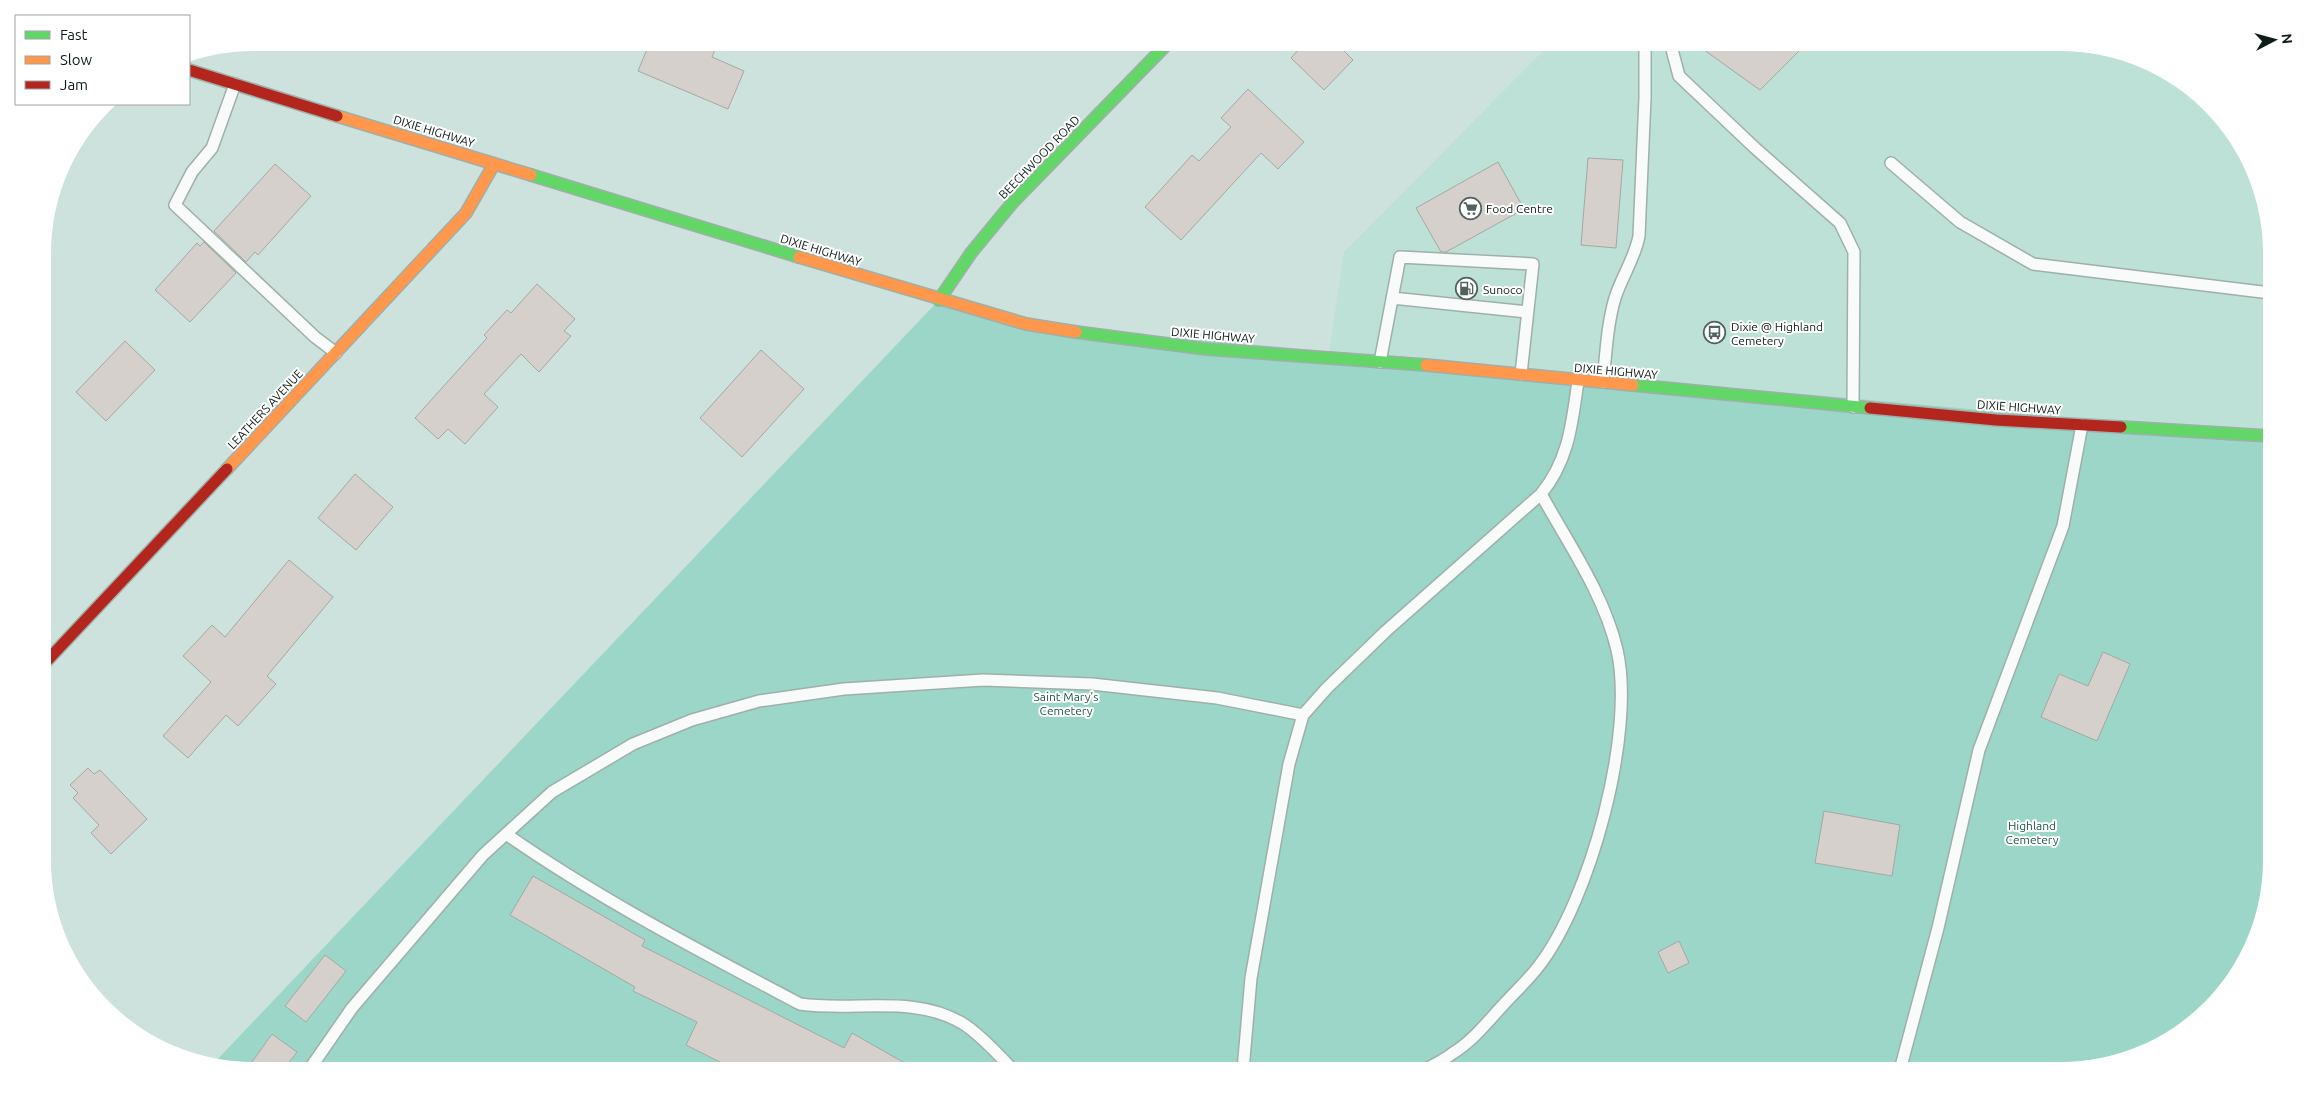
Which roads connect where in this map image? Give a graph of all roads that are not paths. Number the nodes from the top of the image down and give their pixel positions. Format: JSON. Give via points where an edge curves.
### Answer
{"nodes":[{"id":1,"x":1160,"y":51,"type":"edge"},
{"id":2,"x":1644,"y":51,"type":"edge"},
{"id":3,"x":1672,"y":51,"type":"edge"},
{"id":4,"x":190,"y":70,"type":"edge"},
{"id":5,"x":235,"y":84,"type":"junction"},
{"id":6,"x":1891,"y":163,"type":"dead end"},
{"id":7,"x":494,"y":164,"type":"junction"},
{"id":8,"x":2263,"y":293,"type":"edge"},
{"id":9,"x":1392,"y":298,"type":"junction"},
{"id":10,"x":940,"y":300,"type":"junction"},
{"id":11,"x":1527,"y":312,"type":"junction"},
{"id":12,"x":336,"y":353,"type":"junction"},
{"id":13,"x":1380,"y":362,"type":"junction"},
{"id":14,"x":1521,"y":376,"type":"junction"},
{"id":15,"x":1578,"y":381,"type":"junction"},
{"id":16,"x":1603,"y":384,"type":"junction"},
{"id":17,"x":1853,"y":407,"type":"junction"},
{"id":18,"x":2082,"y":425,"type":"junction"},
{"id":19,"x":2263,"y":436,"type":"edge"},
{"id":20,"x":1541,"y":494,"type":"junction"},
{"id":21,"x":51,"y":657,"type":"edge"},
{"id":22,"x":1303,"y":716,"type":"junction"},
{"id":23,"x":506,"y":834,"type":"junction"},
{"id":24,"x":315,"y":1062,"type":"edge"},
{"id":25,"x":1004,"y":1062,"type":"edge"},
{"id":26,"x":1244,"y":1062,"type":"edge"},
{"id":27,"x":1439,"y":1062,"type":"edge"},
{"id":28,"x":1902,"y":1062,"type":"edge"}],
"edges":[{"from":1,"to":10,"type":"main road","name":"BEECHWOOD ROAD","via":[[1012,202],[971,253]]},
{"from":2,"to":16,"type":"lane","via":[[1639,236],[1609,322]]},
{"from":3,"to":17,"type":"lane","via":[[1679,76],[1840,223],[1854,252]]},
{"from":4,"to":5,"type":"main road","name":"DIXIE HIGHWAY"},
{"from":5,"to":7,"type":"main road","name":"DIXIE HIGHWAY"},
{"from":5,"to":12,"type":"lane","via":[[212,148],[192,172],[175,204]]},
{"from":6,"to":8,"type":"lane","via":[[1960,222],[2033,264]]},
{"from":7,"to":10,"type":"main road","name":"DIXIE HIGHWAY"},
{"from":7,"to":12,"type":"main road","name":"LEATHERS AVENUE","via":[[466,213]]},
{"from":9,"to":11,"type":"lane"},
{"from":9,"to":11,"type":"lane","via":[[1400,258],[1533,264]]},
{"from":9,"to":13,"type":"lane"},
{"from":10,"to":13,"type":"main road","name":"DIXIE HIGHWAY","via":[[1026,324],[1103,337],[1206,349]]},
{"from":11,"to":14,"type":"lane"},
{"from":12,"to":21,"type":"main road","name":"LEATHERS AVENUE"},
{"from":13,"to":14,"type":"main road","name":"DIXIE HIGHWAY"},
{"from":14,"to":15,"type":"main road","name":"DIXIE HIGHWAY"},
{"from":15,"to":16,"type":"main road","name":"DIXIE HIGHWAY"},
{"from":15,"to":20,"type":"lane","via":[[1570,437],[1554,479]]},
{"from":16,"to":17,"type":"main road","name":"DIXIE HIGHWAY"},
{"from":17,"to":18,"type":"main road","name":"DIXIE HIGHWAY"},
{"from":18,"to":19,"type":"main road","name":"DIXIE HIGHWAY"},
{"from":18,"to":28,"type":"lane","via":[[2063,526],[1979,750],[1938,928]]},
{"from":20,"to":22,"type":"lane","via":[[1386,631]]},
{"from":20,"to":27,"type":"lane","via":[[1604,608],[1617,650],[1622,718],[1614,771],[1597,839],[1579,891],[1539,966],[1474,1035],[1455,1053]]},
{"from":22,"to":23,"type":"lane","via":[[1217,698],[1092,684],[983,680],[844,689],[759,701],[692,720],[633,744],[552,792]]},
{"from":22,"to":26,"type":"lane","via":[[1288,764],[1251,978]]},
{"from":23,"to":24,"type":"lane","via":[[482,855],[352,1008]]},
{"from":23,"to":25,"type":"lane","via":[[554,867],[800,1004],[911,1006],[935,1010],[964,1024]]}]}
